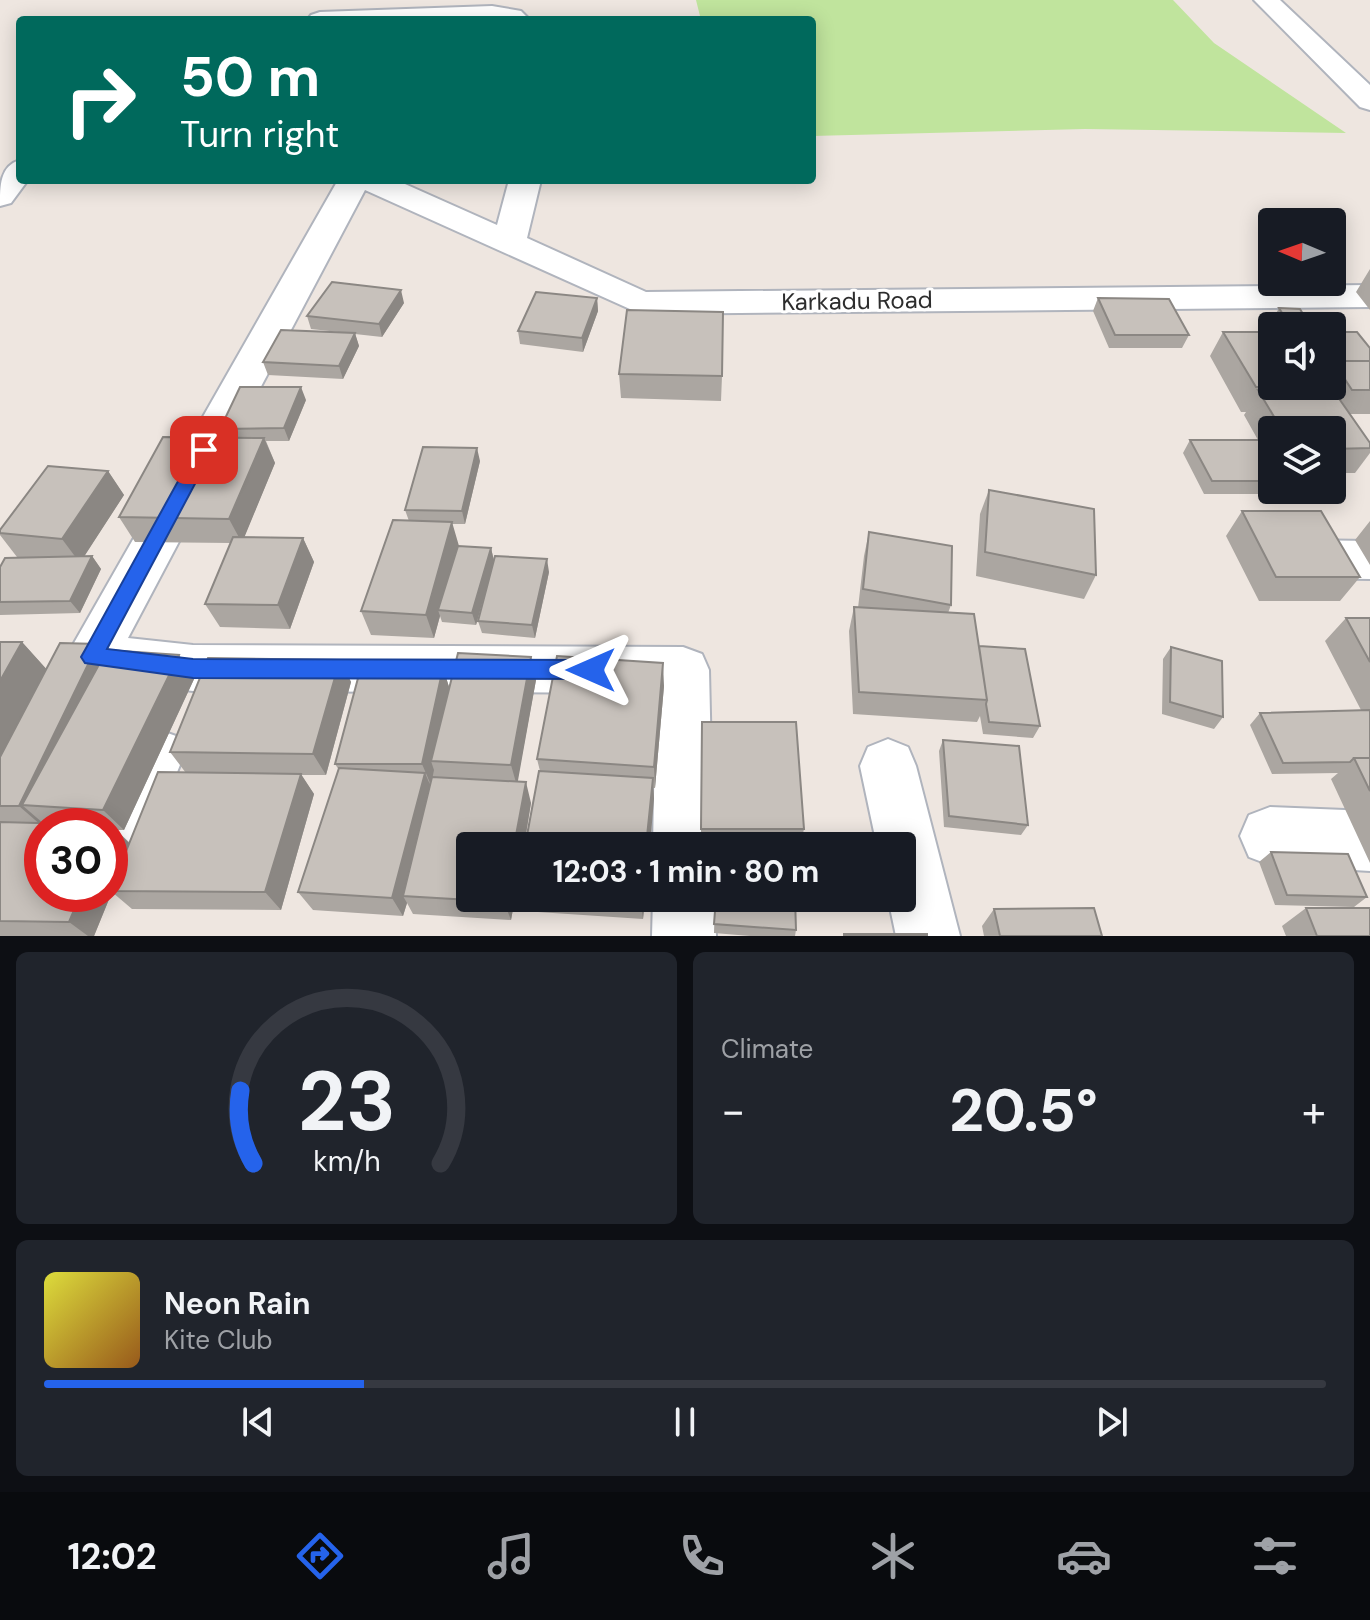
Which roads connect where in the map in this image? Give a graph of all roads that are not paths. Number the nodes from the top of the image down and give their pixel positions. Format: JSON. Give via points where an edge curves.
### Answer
{"nodes":[{"id":1,"x":1266,"y":0,"type":"edge"},
{"id":2,"x":418,"y":16,"type":"edge"},
{"id":3,"x":512,"y":16,"type":"edge"},
{"id":4,"x":1370,"y":101,"type":"edge"},
{"id":5,"x":16,"y":174,"type":"edge"},
{"id":6,"x":352,"y":184,"type":"edge"},
{"id":7,"x":379,"y":184,"type":"edge"},
{"id":8,"x":524,"y":184,"type":"edge"},
{"id":9,"x":0,"y":196,"type":"edge"},
{"id":10,"x":509,"y":243,"type":"junction"},
{"id":11,"x":1370,"y":296,"type":"edge"},
{"id":12,"x":1301,"y":559,"type":"edge"},
{"id":13,"x":1370,"y":560,"type":"edge"},
{"id":14,"x":193,"y":668,"type":"junction"},
{"id":15,"x":888,"y":766,"type":"dead end"},
{"id":16,"x":128,"y":822,"type":"edge"},
{"id":17,"x":683,"y":832,"type":"edge"},
{"id":18,"x":1270,"y":836,"type":"dead end"},
{"id":19,"x":1370,"y":841,"type":"edge"},
{"id":20,"x":684,"y":912,"type":"edge"},
{"id":21,"x":684,"y":936,"type":"edge"},
{"id":22,"x":928,"y":936,"type":"edge"}],
"edges":[{"from":1,"to":4,"type":"street"},
{"from":2,"to":3,"type":"street"},
{"from":5,"to":9,"type":"street"},
{"from":6,"to":14,"type":"street","via":[[92,657]]},
{"from":7,"to":10,"type":"street","name":"Karkadu Road"},
{"from":8,"to":10,"type":"street"},
{"from":10,"to":11,"type":"street","name":"Karkadu Road","via":[[641,303]]},
{"from":12,"to":13,"type":"street"},
{"from":14,"to":16,"type":"street"},
{"from":14,"to":17,"type":"street","via":[[683,670]]},
{"from":15,"to":22,"type":"street"},
{"from":18,"to":19,"type":"street"},
{"from":20,"to":21,"type":"street"}]}
